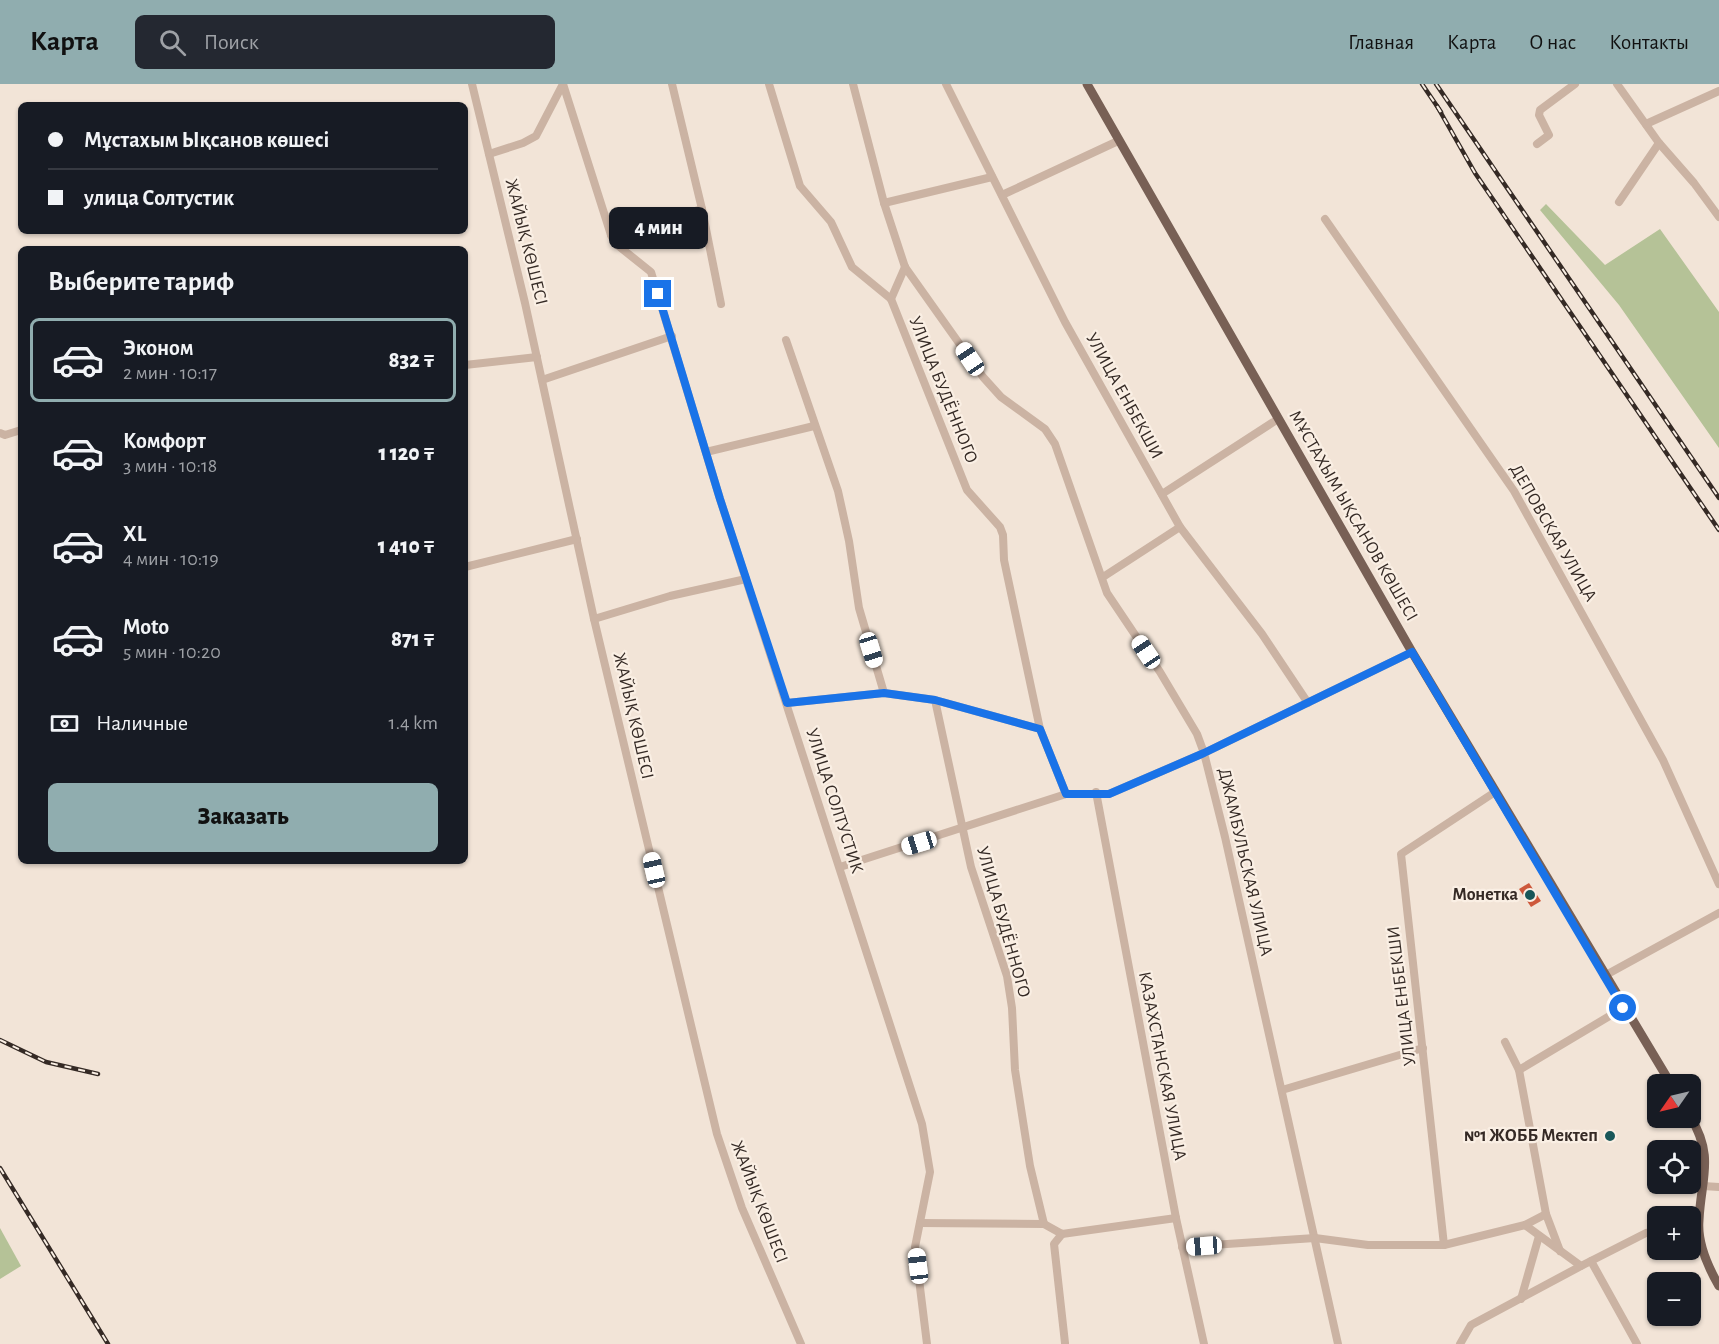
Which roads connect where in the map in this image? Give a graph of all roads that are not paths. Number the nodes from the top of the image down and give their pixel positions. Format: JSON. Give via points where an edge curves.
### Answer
{"nodes":[{"id":1,"x":472,"y":84,"type":"edge"},
{"id":2,"x":563,"y":84,"type":"edge"},
{"id":3,"x":672,"y":84,"type":"edge"},
{"id":4,"x":769,"y":84,"type":"edge"},
{"id":5,"x":852,"y":84,"type":"edge"},
{"id":6,"x":946,"y":84,"type":"edge"},
{"id":7,"x":1087,"y":84,"type":"edge"},
{"id":8,"x":1575,"y":84,"type":"edge"},
{"id":9,"x":1617,"y":84,"type":"edge"},
{"id":10,"x":1719,"y":91,"type":"edge"},
{"id":11,"x":1647,"y":124,"type":"junction"},
{"id":12,"x":1118,"y":141,"type":"junction"},
{"id":13,"x":1659,"y":143,"type":"junction"},
{"id":14,"x":1537,"y":144,"type":"dead end"},
{"id":15,"x":489,"y":154,"type":"junction"},
{"id":16,"x":992,"y":177,"type":"junction"},
{"id":17,"x":1002,"y":195,"type":"junction"},
{"id":18,"x":1619,"y":202,"type":"dead end"},
{"id":19,"x":884,"y":203,"type":"junction"},
{"id":20,"x":702,"y":209,"type":"junction"},
{"id":21,"x":1719,"y":217,"type":"edge"},
{"id":22,"x":1324,"y":219,"type":"dead end"},
{"id":23,"x":611,"y":235,"type":"junction"},
{"id":24,"x":905,"y":267,"type":"junction"},
{"id":25,"x":891,"y":299,"type":"junction"},
{"id":26,"x":721,"y":304,"type":"dead end"},
{"id":27,"x":672,"y":336,"type":"junction"},
{"id":28,"x":786,"y":340,"type":"dead end"},
{"id":29,"x":537,"y":357,"type":"junction"},
{"id":30,"x":468,"y":365,"type":"edge"},
{"id":31,"x":542,"y":380,"type":"junction"},
{"id":32,"x":1278,"y":419,"type":"junction"},
{"id":33,"x":814,"y":426,"type":"junction"},
{"id":34,"x":18,"y":431,"type":"edge"},
{"id":35,"x":0,"y":433,"type":"edge"},
{"id":36,"x":706,"y":452,"type":"junction"},
{"id":37,"x":1161,"y":494,"type":"junction"},
{"id":38,"x":1180,"y":527,"type":"junction"},
{"id":39,"x":578,"y":539,"type":"junction"},
{"id":40,"x":468,"y":566,"type":"edge"},
{"id":41,"x":1103,"y":578,"type":"junction"},
{"id":42,"x":746,"y":579,"type":"junction"},
{"id":43,"x":594,"y":620,"type":"junction"},
{"id":44,"x":1412,"y":652,"type":"junction"},
{"id":45,"x":884,"y":693,"type":"junction"},
{"id":46,"x":935,"y":700,"type":"junction"},
{"id":47,"x":787,"y":703,"type":"junction"},
{"id":48,"x":1308,"y":703,"type":"junction"},
{"id":49,"x":1040,"y":729,"type":"junction"},
{"id":50,"x":1204,"y":753,"type":"junction"},
{"id":51,"x":1096,"y":792,"type":"junction"},
{"id":52,"x":1495,"y":792,"type":"junction"},
{"id":53,"x":1066,"y":794,"type":"junction"},
{"id":54,"x":962,"y":829,"type":"junction"},
{"id":55,"x":840,"y":867,"type":"junction"},
{"id":56,"x":1719,"y":884,"type":"edge"},
{"id":57,"x":1719,"y":913,"type":"edge"},
{"id":58,"x":1604,"y":976,"type":"junction"},
{"id":59,"x":1623,"y":1008,"type":"junction"},
{"id":60,"x":1505,"y":1042,"type":"dead end"},
{"id":61,"x":1424,"y":1048,"type":"junction"},
{"id":62,"x":1519,"y":1070,"type":"junction"},
{"id":63,"x":1665,"y":1074,"type":"edge"},
{"id":64,"x":1282,"y":1090,"type":"junction"},
{"id":65,"x":1696,"y":1128,"type":"edge"},
{"id":66,"x":1703,"y":1186,"type":"junction"},
{"id":67,"x":1719,"y":1187,"type":"edge"},
{"id":68,"x":1698,"y":1206,"type":"edge"},
{"id":69,"x":1546,"y":1214,"type":"junction"},
{"id":70,"x":1176,"y":1218,"type":"junction"},
{"id":71,"x":920,"y":1223,"type":"junction"},
{"id":72,"x":1044,"y":1224,"type":"junction"},
{"id":73,"x":1525,"y":1225,"type":"junction"},
{"id":74,"x":1647,"y":1233,"type":"edge"},
{"id":75,"x":1062,"y":1234,"type":"junction"},
{"id":76,"x":1539,"y":1236,"type":"junction"},
{"id":77,"x":1315,"y":1238,"type":"junction"},
{"id":78,"x":1701,"y":1242,"type":"edge"},
{"id":79,"x":1444,"y":1245,"type":"junction"},
{"id":80,"x":1182,"y":1247,"type":"junction"},
{"id":81,"x":1560,"y":1251,"type":"junction"},
{"id":82,"x":1591,"y":1261,"type":"junction"},
{"id":83,"x":1581,"y":1266,"type":"junction"},
{"id":84,"x":1719,"y":1286,"type":"edge"},
{"id":85,"x":1521,"y":1299,"type":"junction"},
{"id":86,"x":1065,"y":1343,"type":"edge"},
{"id":87,"x":801,"y":1344,"type":"edge"},
{"id":88,"x":927,"y":1344,"type":"edge"},
{"id":89,"x":1204,"y":1344,"type":"edge"},
{"id":90,"x":1338,"y":1344,"type":"edge"},
{"id":91,"x":1460,"y":1344,"type":"edge"},
{"id":92,"x":1637,"y":1344,"type":"edge"}],
"edges":[{"from":1,"to":15,"type":"street","name":"ЖАЙЫҚ КӨШЕСІ"},
{"from":2,"to":15,"type":"street","via":[[536,136]]},
{"from":2,"to":23,"type":"street","name":"УЛИЦА СОЛТУСТИК"},
{"from":3,"to":20,"type":"street"},
{"from":4,"to":25,"type":"street","name":"УЛИЦА БУДЁННОГО","via":[[800,186],[831,222],[852,267]]},
{"from":5,"to":19,"type":"street","name":"ДЖАМБУЛЬСКАЯ УЛИЦА"},
{"from":6,"to":16,"type":"street","name":"УЛИЦА ЕНБЕКШИ"},
{"from":7,"to":12,"type":"main road","name":"МҰСТАХЫМ ЫҚСАНОВ КӨШЕСІ"},
{"from":8,"to":14,"type":"street","via":[[1538,113],[1549,135]]},
{"from":9,"to":11,"type":"street"},
{"from":10,"to":11,"type":"street"},
{"from":11,"to":13,"type":"street"},
{"from":12,"to":17,"type":"street"},
{"from":12,"to":32,"type":"main road","name":"МҰСТАХЫМ ЫҚСАНОВ КӨШЕСІ"},
{"from":13,"to":18,"type":"street"},
{"from":13,"to":21,"type":"street"},
{"from":15,"to":29,"type":"street","name":"ЖАЙЫҚ КӨШЕСІ"},
{"from":16,"to":17,"type":"street","name":"УЛИЦА ЕНБЕКШИ"},
{"from":16,"to":19,"type":"street"},
{"from":17,"to":37,"type":"street","name":"УЛИЦА ЕНБЕКШИ","via":[[1065,322]]},
{"from":19,"to":24,"type":"street","name":"ДЖАМБУЛЬСКАЯ УЛИЦА"},
{"from":20,"to":23,"type":"street"},
{"from":20,"to":26,"type":"street"},
{"from":22,"to":56,"type":"street","name":"ДЕПОВСКАЯ УЛИЦА","via":[[1514,491],[1663,760]]},
{"from":23,"to":27,"type":"street","name":"УЛИЦА СОЛТУСТИК","via":[[616,244],[651,273]]},
{"from":24,"to":25,"type":"street"},
{"from":24,"to":41,"type":"street","name":"ДЖАМБУЛЬСКАЯ УЛИЦА","via":[[983,377],[1001,397],[1044,429],[1055,444]]},
{"from":25,"to":49,"type":"street","name":"УЛИЦА БУДЁННОГО","via":[[967,490],[1000,527]]},
{"from":27,"to":31,"type":"street"},
{"from":27,"to":36,"type":"street","name":"УЛИЦА СОЛТУСТИК"},
{"from":28,"to":33,"type":"street"},
{"from":29,"to":30,"type":"street"},
{"from":29,"to":31,"type":"street","name":"ЖАЙЫҚ КӨШЕСІ"},
{"from":31,"to":39,"type":"street","name":"ЖАЙЫҚ КӨШЕСІ"},
{"from":32,"to":37,"type":"street"},
{"from":32,"to":44,"type":"main road","name":"МҰСТАХЫМ ЫҚСАНОВ КӨШЕСІ"},
{"from":33,"to":36,"type":"street"},
{"from":33,"to":45,"type":"street","via":[[838,491],[859,608]]},
{"from":34,"to":35,"type":"street"},
{"from":36,"to":42,"type":"street","name":"УЛИЦА СОЛТУСТИК"},
{"from":37,"to":38,"type":"street","name":"УЛИЦА ЕНБЕКШИ"},
{"from":38,"to":41,"type":"street"},
{"from":38,"to":48,"type":"street","name":"УЛИЦА ЕНБЕКШИ","via":[[1262,634]]},
{"from":39,"to":40,"type":"street"},
{"from":39,"to":43,"type":"street","name":"ЖАЙЫҚ КӨШЕСІ"},
{"from":41,"to":50,"type":"street","name":"ДЖАМБУЛЬСКАЯ УЛИЦА","via":[[1107,593],[1160,672]]},
{"from":42,"to":43,"type":"street","via":[[670,596]]},
{"from":42,"to":47,"type":"street","name":"УЛИЦА СОЛТУСТИК"},
{"from":43,"to":87,"type":"street","name":"ЖАЙЫҚ КӨШЕСІ","via":[[717,1134],[742,1208]]},
{"from":44,"to":48,"type":"street"},
{"from":44,"to":52,"type":"main road","name":"МҰСТАХЫМ ЫҚСАНОВ КӨШЕСІ"},
{"from":45,"to":46,"type":"street"},
{"from":45,"to":47,"type":"street"},
{"from":46,"to":49,"type":"street"},
{"from":46,"to":54,"type":"street","name":"УЛИЦА БУДЁННОГО"},
{"from":47,"to":55,"type":"street","name":"УЛИЦА СОЛТУСТИК"},
{"from":48,"to":50,"type":"street"},
{"from":49,"to":53,"type":"street","name":"УЛИЦА БУДЁННОГО"},
{"from":50,"to":51,"type":"street","via":[[1109,794]]},
{"from":50,"to":64,"type":"street","name":"ДЖАМБУЛЬСКАЯ УЛИЦА"},
{"from":51,"to":53,"type":"street"},
{"from":51,"to":70,"type":"street","name":"КАЗАХСТАНСКАЯ УЛИЦА"},
{"from":52,"to":58,"type":"main road","name":"МҰСТАХЫМ ЫҚСАНОВ КӨШЕСІ"},
{"from":52,"to":61,"type":"street","name":"УЛИЦА ЕНБЕКШИ","via":[[1401,854]]},
{"from":53,"to":54,"type":"street"},
{"from":54,"to":55,"type":"street"},
{"from":54,"to":72,"type":"street","name":"УЛИЦА БУДЁННОГО","via":[[1007,976],[1015,1070],[1030,1166]]},
{"from":55,"to":71,"type":"street","name":"УЛИЦА СОЛТУСТИК","via":[[922,1124],[930,1172]]},
{"from":57,"to":58,"type":"street"},
{"from":58,"to":59,"type":"main road","name":"МҰСТАХЫМ ЫҚСАНОВ КӨШЕСІ"},
{"from":59,"to":62,"type":"street"},
{"from":59,"to":63,"type":"main road","name":"МҰСТАХЫМ ЫҚСАНОВ КӨШЕСІ"},
{"from":60,"to":62,"type":"street"},
{"from":61,"to":64,"type":"street"},
{"from":61,"to":79,"type":"street","name":"УЛИЦА ЕНБЕКШИ"},
{"from":62,"to":69,"type":"street"},
{"from":64,"to":77,"type":"street","name":"ДЖАМБУЛЬСКАЯ УЛИЦА"},
{"from":65,"to":66,"type":"main road","via":[[1704,1145]]},
{"from":66,"to":67,"type":"street"},
{"from":66,"to":68,"type":"main road"},
{"from":69,"to":73,"type":"street"},
{"from":69,"to":81,"type":"street"},
{"from":70,"to":75,"type":"street"},
{"from":70,"to":80,"type":"street","name":"КАЗАХСТАНСКАЯ УЛИЦА"},
{"from":71,"to":72,"type":"street"},
{"from":71,"to":88,"type":"street","name":"УЛИЦА СОЛТУСТИК","via":[[915,1247]]},
{"from":72,"to":75,"type":"street"},
{"from":73,"to":76,"type":"street"},
{"from":73,"to":79,"type":"street"},
{"from":74,"to":82,"type":"street"},
{"from":75,"to":86,"type":"street","via":[[1054,1244]]},
{"from":76,"to":81,"type":"street"},
{"from":76,"to":85,"type":"street"},
{"from":77,"to":79,"type":"street","via":[[1368,1245]]},
{"from":77,"to":80,"type":"street"},
{"from":77,"to":90,"type":"street","name":"ДЖАМБУЛЬСКАЯ УЛИЦА"},
{"from":78,"to":84,"type":"main road"},
{"from":80,"to":89,"type":"street","name":"КАЗАХСТАНСКАЯ УЛИЦА"},
{"from":81,"to":83,"type":"street"},
{"from":82,"to":83,"type":"street"},
{"from":82,"to":92,"type":"street"},
{"from":83,"to":85,"type":"street"},
{"from":85,"to":91,"type":"street","via":[[1471,1325]]}]}
